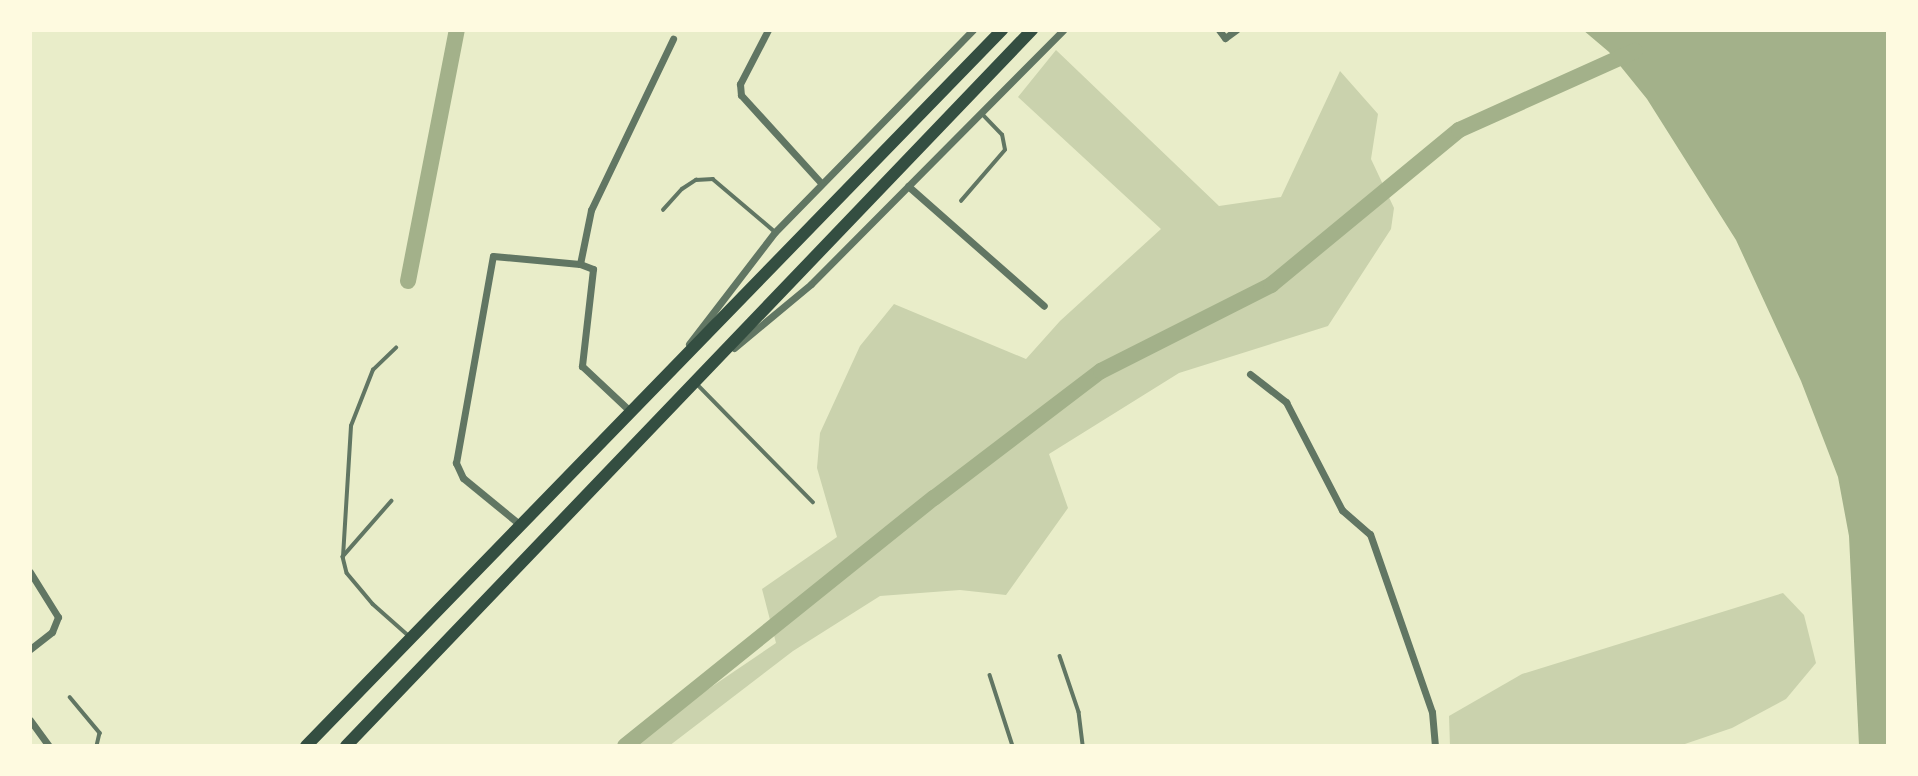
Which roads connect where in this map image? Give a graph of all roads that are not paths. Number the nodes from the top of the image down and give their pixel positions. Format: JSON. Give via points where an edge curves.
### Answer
{"nodes":[{"id":1,"x":768,"y":30,"type":"edge"},
{"id":2,"x":973,"y":30,"type":"edge"},
{"id":3,"x":1002,"y":30,"type":"edge"},
{"id":4,"x":1032,"y":30,"type":"edge"},
{"id":5,"x":1063,"y":30,"type":"edge"},
{"id":6,"x":1219,"y":30,"type":"edge"},
{"id":7,"x":1236,"y":30,"type":"edge"},
{"id":8,"x":673,"y":39,"type":"dead end"},
{"id":9,"x":981,"y":112,"type":"junction"},
{"id":10,"x":821,"y":183,"type":"junction"},
{"id":11,"x":908,"y":186,"type":"junction"},
{"id":12,"x":961,"y":201,"type":"dead end"},
{"id":13,"x":663,"y":210,"type":"dead end"},
{"id":14,"x":775,"y":232,"type":"junction"},
{"id":15,"x":580,"y":264,"type":"junction"},
{"id":16,"x":1044,"y":306,"type":"dead end"},
{"id":17,"x":396,"y":348,"type":"dead end"},
{"id":18,"x":670,"y":370,"type":"junction"},
{"id":19,"x":1250,"y":374,"type":"dead end"},
{"id":20,"x":691,"y":384,"type":"junction"},
{"id":21,"x":631,"y":412,"type":"junction"},
{"id":22,"x":392,"y":501,"type":"dead end"},
{"id":23,"x":813,"y":502,"type":"dead end"},
{"id":24,"x":518,"y":523,"type":"junction"},
{"id":25,"x":343,"y":556,"type":"junction"},
{"id":26,"x":30,"y":572,"type":"edge"},
{"id":27,"x":410,"y":636,"type":"junction"},
{"id":28,"x":30,"y":649,"type":"edge"},
{"id":29,"x":1060,"y":656,"type":"dead end"},
{"id":30,"x":990,"y":675,"type":"dead end"},
{"id":31,"x":70,"y":697,"type":"dead end"},
{"id":32,"x":30,"y":720,"type":"edge"},
{"id":33,"x":49,"y":746,"type":"edge"},
{"id":34,"x":97,"y":746,"type":"edge"},
{"id":35,"x":306,"y":746,"type":"edge"},
{"id":36,"x":346,"y":746,"type":"edge"},
{"id":37,"x":1013,"y":746,"type":"edge"},
{"id":38,"x":1083,"y":746,"type":"edge"},
{"id":39,"x":1435,"y":746,"type":"edge"}],
"edges":[{"from":1,"to":10,"type":"street","via":[[740,84],[741,95]]},
{"from":2,"to":10,"type":"street"},
{"from":3,"to":18,"type":"main road"},
{"from":4,"to":20,"type":"main road"},
{"from":5,"to":9,"type":"street"},
{"from":6,"to":7,"type":"street","via":[[1225,38]]},
{"from":8,"to":15,"type":"street","via":[[591,209]]},
{"from":9,"to":11,"type":"street"},
{"from":9,"to":12,"type":"lane","via":[[1002,135],[1005,150]]},
{"from":10,"to":14,"type":"street"},
{"from":11,"to":16,"type":"street"},
{"from":11,"to":20,"type":"street","via":[[811,284]]},
{"from":13,"to":14,"type":"lane","via":[[689,184],[713,179]]},
{"from":14,"to":18,"type":"street"},
{"from":15,"to":21,"type":"street","via":[[590,267],[593,275],[583,369]]},
{"from":15,"to":24,"type":"street","via":[[493,256],[456,463],[463,478]]},
{"from":17,"to":25,"type":"lane","via":[[373,369],[351,426]]},
{"from":18,"to":21,"type":"main road"},
{"from":19,"to":39,"type":"street","via":[[1286,402],[1342,510],[1370,534],[1432,712]]},
{"from":20,"to":23,"type":"lane"},
{"from":20,"to":36,"type":"main road"},
{"from":21,"to":24,"type":"main road"},
{"from":22,"to":25,"type":"lane"},
{"from":24,"to":27,"type":"main road"},
{"from":25,"to":27,"type":"lane","via":[[348,573],[373,604]]},
{"from":26,"to":28,"type":"street","via":[[58,617],[51,632]]},
{"from":27,"to":35,"type":"main road"},
{"from":29,"to":38,"type":"lane","via":[[1079,712]]},
{"from":30,"to":37,"type":"lane"},
{"from":31,"to":34,"type":"lane","via":[[100,733]]},
{"from":32,"to":33,"type":"street"}]}
